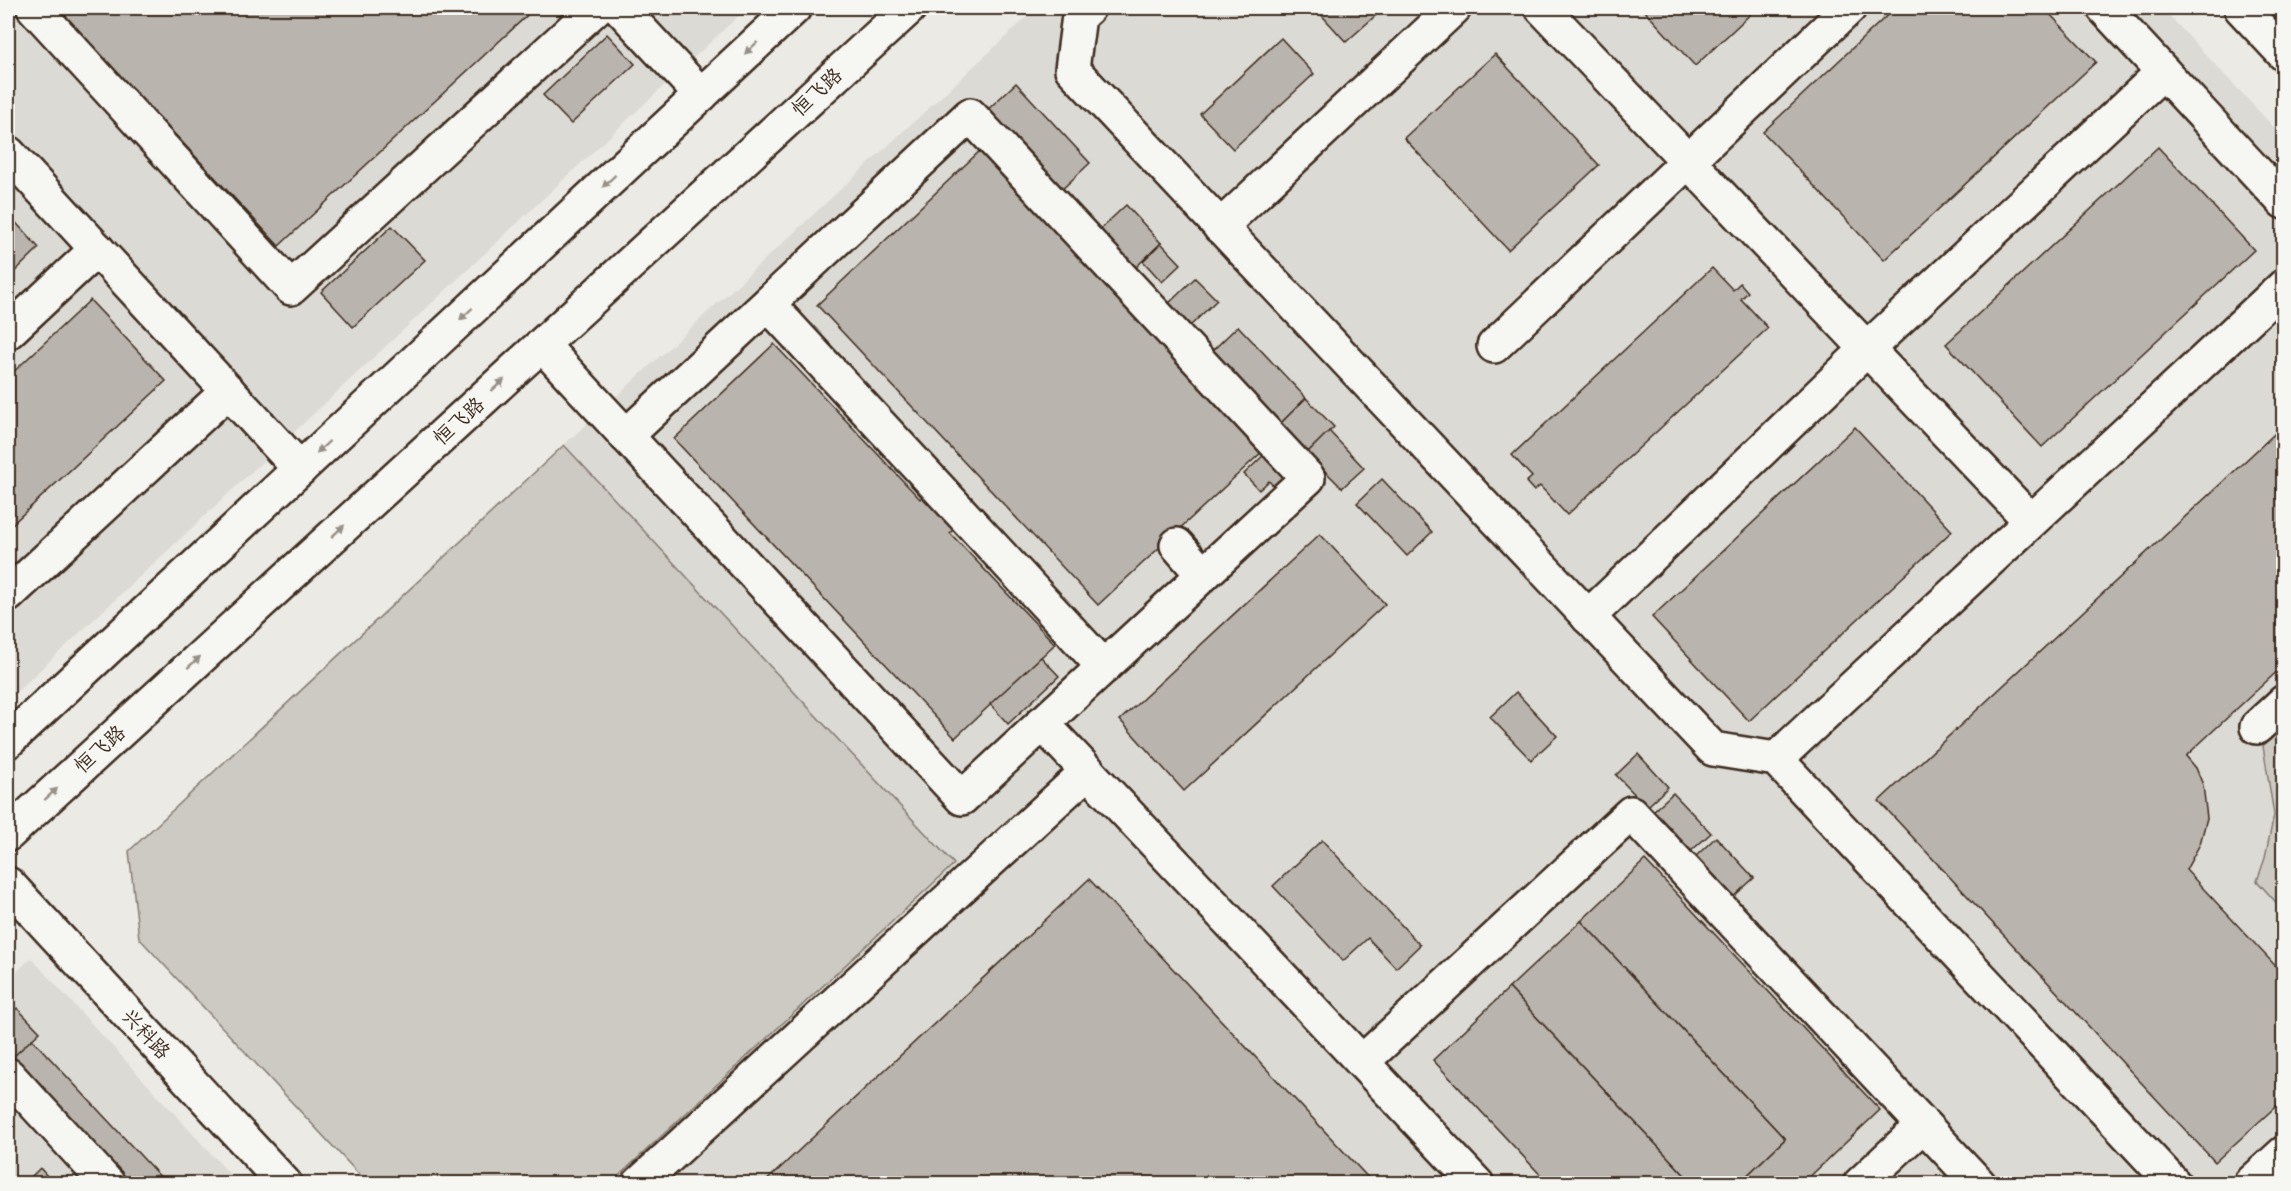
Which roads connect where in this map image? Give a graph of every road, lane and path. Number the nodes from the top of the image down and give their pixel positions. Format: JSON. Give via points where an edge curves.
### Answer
{"nodes":[{"id":1,"x":34,"y":8,"type":"edge"},
{"id":2,"x":596,"y":8,"type":"edge"},
{"id":3,"x":620,"y":8,"type":"edge"},
{"id":4,"x":794,"y":8,"type":"edge"},
{"id":5,"x":909,"y":8,"type":"edge"},
{"id":6,"x":1088,"y":8,"type":"edge"},
{"id":7,"x":1454,"y":8,"type":"edge"},
{"id":8,"x":1542,"y":8,"type":"edge"},
{"id":9,"x":1849,"y":8,"type":"edge"},
{"id":10,"x":2104,"y":8,"type":"edge"},
{"id":11,"x":2241,"y":8,"type":"edge"},
{"id":12,"x":2283,"y":54,"type":"edge"},
{"id":13,"x":2163,"y":72,"type":"junction"},
{"id":14,"x":701,"y":95,"type":"junction"},
{"id":15,"x":8,"y":153,"type":"edge"},
{"id":16,"x":1688,"y":162,"type":"junction"},
{"id":17,"x":2283,"y":202,"type":"edge"},
{"id":18,"x":1220,"y":227,"type":"junction"},
{"id":19,"x":97,"y":249,"type":"junction"},
{"id":20,"x":2283,"y":286,"type":"edge"},
{"id":21,"x":768,"y":304,"type":"junction"},
{"id":22,"x":8,"y":332,"type":"edge"},
{"id":23,"x":542,"y":345,"type":"junction"},
{"id":24,"x":1494,"y":346,"type":"dead end"},
{"id":25,"x":1867,"y":349,"type":"junction"},
{"id":26,"x":228,"y":391,"type":"junction"},
{"id":27,"x":626,"y":436,"type":"junction"},
{"id":28,"x":300,"y":469,"type":"junction"},
{"id":29,"x":2030,"y":520,"type":"junction"},
{"id":30,"x":1177,"y":545,"type":"dead end"},
{"id":31,"x":1203,"y":575,"type":"junction"},
{"id":32,"x":8,"y":595,"type":"edge"},
{"id":33,"x":1588,"y":617,"type":"junction"},
{"id":34,"x":1104,"y":667,"type":"junction"},
{"id":35,"x":2283,"y":702,"type":"edge"},
{"id":36,"x":1042,"y":723,"type":"junction"},
{"id":37,"x":2257,"y":727,"type":"dead end"},
{"id":38,"x":8,"y":741,"type":"edge"},
{"id":39,"x":1776,"y":759,"type":"junction"},
{"id":40,"x":1088,"y":771,"type":"junction"},
{"id":41,"x":8,"y":834,"type":"edge"},
{"id":42,"x":8,"y":884,"type":"edge"},
{"id":43,"x":1362,"y":1062,"type":"junction"},
{"id":44,"x":8,"y":1076,"type":"edge"},
{"id":45,"x":1923,"y":1125,"type":"junction"},
{"id":46,"x":2283,"y":1153,"type":"edge"},
{"id":47,"x":108,"y":1184,"type":"edge"},
{"id":48,"x":285,"y":1184,"type":"edge"},
{"id":49,"x":639,"y":1184,"type":"edge"},
{"id":50,"x":1477,"y":1184,"type":"edge"},
{"id":51,"x":1860,"y":1184,"type":"edge"},
{"id":52,"x":1979,"y":1184,"type":"edge"},
{"id":53,"x":2174,"y":1184,"type":"edge"},
{"id":54,"x":2250,"y":1184,"type":"edge"}],
"edges":[{"from":1,"to":2,"type":"main road","via":[[291,288]]},
{"from":3,"to":14,"type":"main road"},
{"from":4,"to":14,"type":"main road","one_way":true},
{"from":5,"to":23,"type":"main road","name":"恒飞路"},
{"from":6,"to":18,"type":"main road","via":[[1079,16],[1072,69]]},
{"from":7,"to":18,"type":"main road"},
{"from":8,"to":16,"type":"main road"},
{"from":9,"to":16,"type":"main road"},
{"from":10,"to":13,"type":"main road"},
{"from":11,"to":12,"type":"main road"},
{"from":13,"to":17,"type":"main road"},
{"from":13,"to":25,"type":"main road"},
{"from":14,"to":28,"type":"main road","one_way":true},
{"from":15,"to":19,"type":"main road"},
{"from":16,"to":24,"type":"main road"},
{"from":16,"to":25,"type":"main road"},
{"from":18,"to":33,"type":"main road"},
{"from":19,"to":22,"type":"main road"},
{"from":19,"to":26,"type":"main road"},
{"from":20,"to":29,"type":"main road"},
{"from":21,"to":27,"type":"main road"},
{"from":21,"to":31,"type":"main road","via":[[970,115],[1308,478]]},
{"from":21,"to":34,"type":"main road"},
{"from":23,"to":27,"type":"main road"},
{"from":41,"to":23,"type":"main road","name":"恒飞路","one_way":true},
{"from":25,"to":29,"type":"main road"},
{"from":25,"to":33,"type":"main road"},
{"from":26,"to":28,"type":"main road"},
{"from":26,"to":32,"type":"main road"},
{"from":27,"to":36,"type":"main road","via":[[962,798]]},
{"from":28,"to":38,"type":"main road"},
{"from":29,"to":39,"type":"main road"},
{"from":30,"to":31,"type":"main road"},
{"from":31,"to":34,"type":"main road"},
{"from":33,"to":39,"type":"main road","via":[[1713,749]]},
{"from":34,"to":36,"type":"main road"},
{"from":35,"to":37,"type":"main road"},
{"from":36,"to":40,"type":"main road"},
{"from":39,"to":53,"type":"main road"},
{"from":40,"to":43,"type":"main road"},
{"from":40,"to":49,"type":"main road"},
{"from":42,"to":48,"type":"main road","name":"兴科路"},
{"from":43,"to":45,"type":"main road","via":[[1631,813]]},
{"from":43,"to":50,"type":"main road"},
{"from":44,"to":47,"type":"main road"},
{"from":45,"to":51,"type":"main road"},
{"from":45,"to":52,"type":"main road"},
{"from":46,"to":54,"type":"main road"}]}
